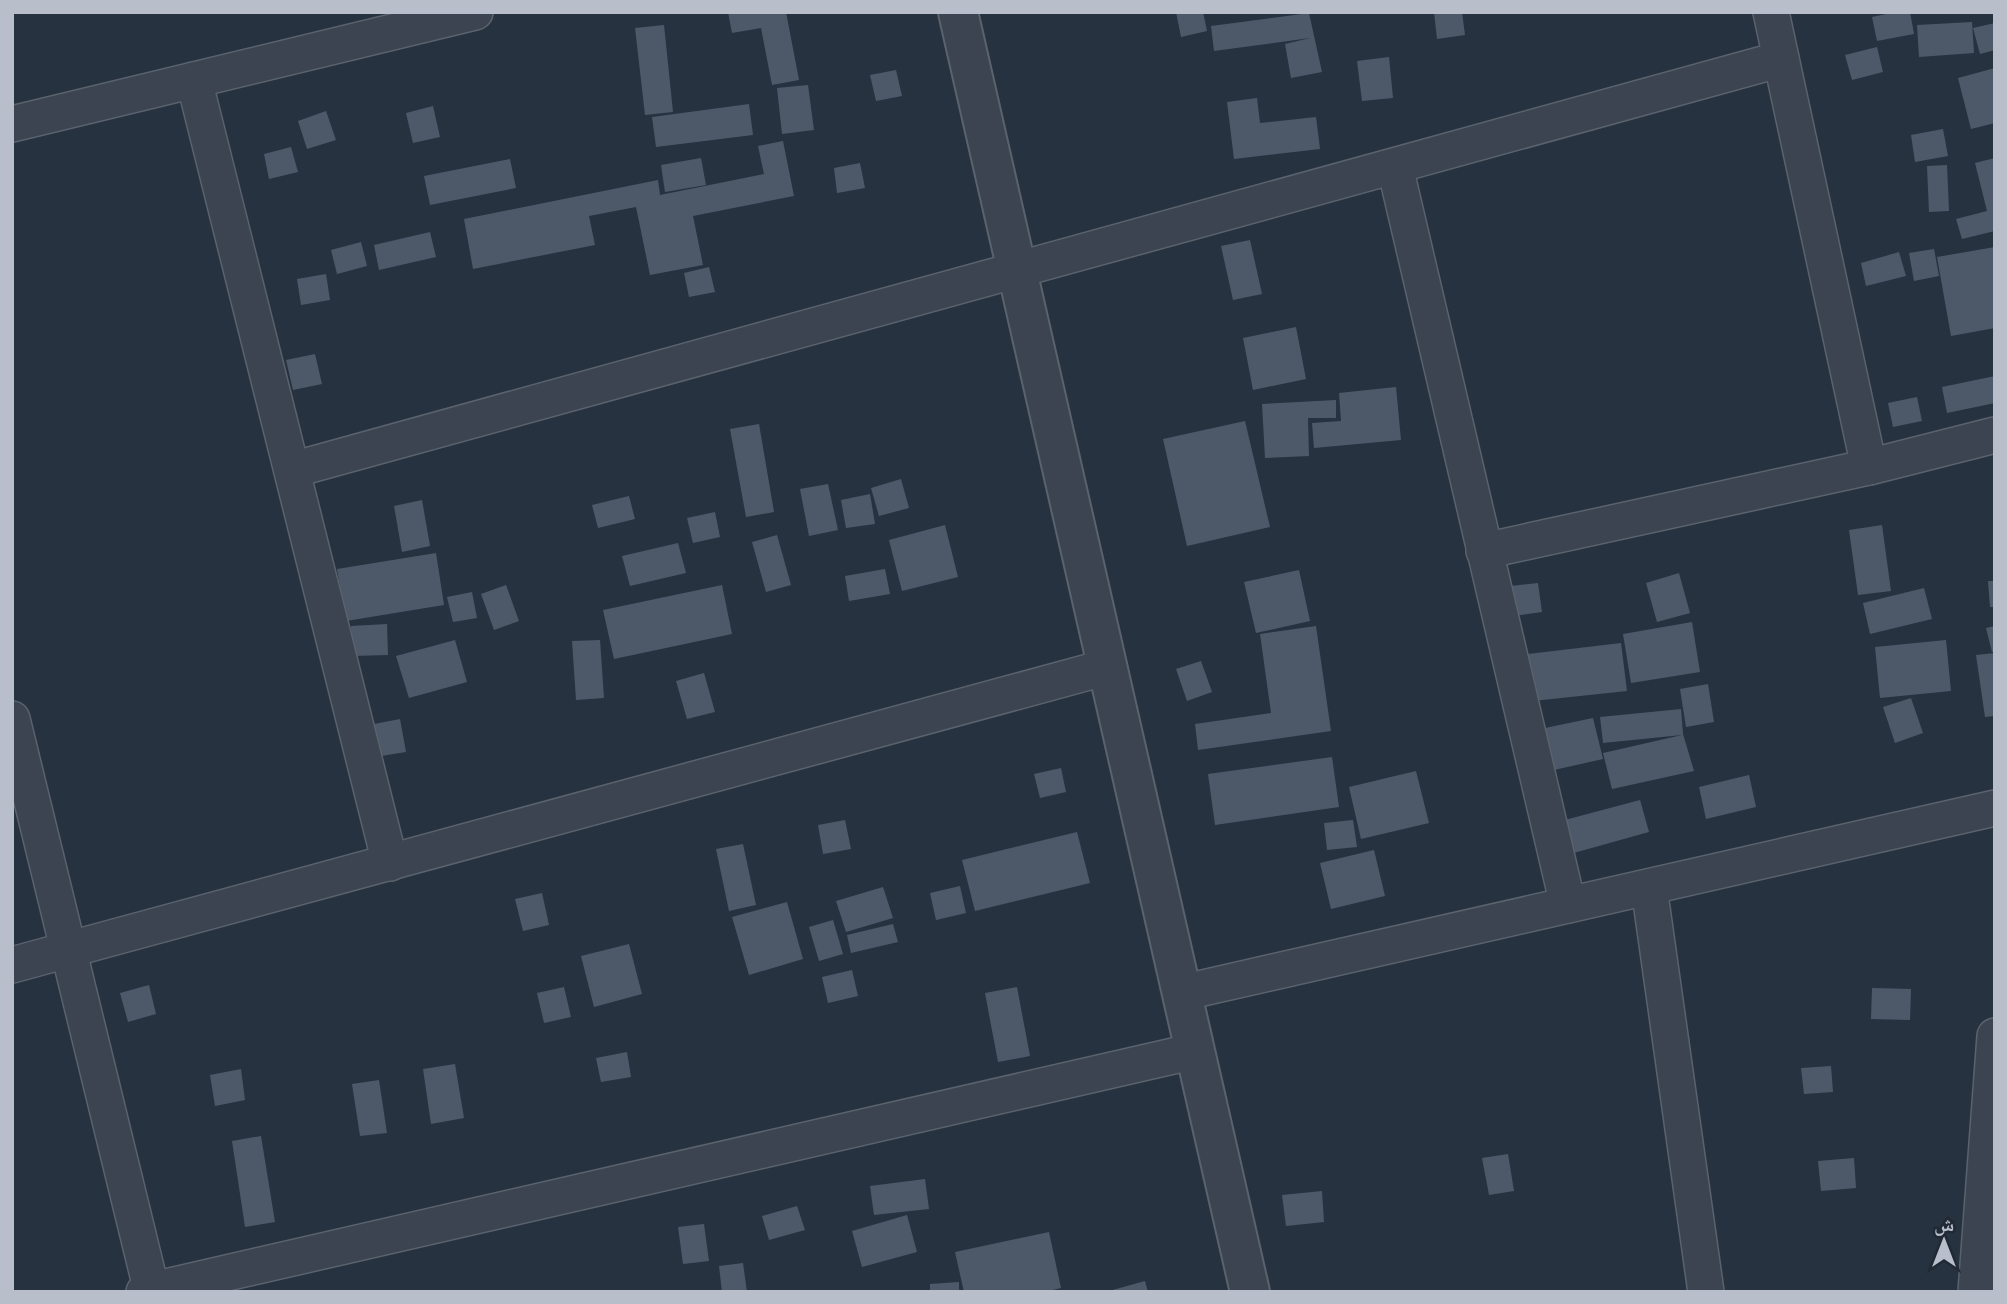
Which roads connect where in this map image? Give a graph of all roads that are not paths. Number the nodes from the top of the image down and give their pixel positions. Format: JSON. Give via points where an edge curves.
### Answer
{"nodes":[{"id":1,"x":475,"y":12,"type":"edge"},
{"id":2,"x":958,"y":12,"type":"edge"},
{"id":3,"x":1771,"y":12,"type":"edge"},
{"id":4,"x":1781,"y":59,"type":"junction"},
{"id":5,"x":194,"y":80,"type":"junction"},
{"id":6,"x":12,"y":124,"type":"edge"},
{"id":7,"x":1395,"y":167,"type":"junction"},
{"id":8,"x":1017,"y":272,"type":"junction"},
{"id":9,"x":1995,"y":435,"type":"edge"},
{"id":10,"x":1869,"y":467,"type":"junction"},
{"id":11,"x":292,"y":470,"type":"junction"},
{"id":12,"x":1484,"y":551,"type":"junction"},
{"id":13,"x":1107,"y":667,"type":"junction"},
{"id":14,"x":12,"y":719,"type":"edge"},
{"id":15,"x":1995,"y":808,"type":"edge"},
{"id":16,"x":390,"y":863,"type":"junction"},
{"id":17,"x":1649,"y":887,"type":"junction"},
{"id":18,"x":1568,"y":905,"type":"junction"},
{"id":19,"x":69,"y":950,"type":"junction"},
{"id":20,"x":12,"y":965,"type":"edge"},
{"id":21,"x":1181,"y":993,"type":"junction"},
{"id":22,"x":1995,"y":1036,"type":"edge"},
{"id":23,"x":1195,"y":1051,"type":"junction"},
{"id":24,"x":1991,"y":1134,"type":"edge"},
{"id":25,"x":149,"y":1291,"type":"edge"},
{"id":26,"x":1250,"y":1292,"type":"edge"},
{"id":27,"x":1706,"y":1292,"type":"edge"},
{"id":28,"x":1976,"y":1292,"type":"edge"}],
"edges":[{"from":1,"to":5,"type":"street"},
{"from":2,"to":8,"type":"street"},
{"from":3,"to":4,"type":"street"},
{"from":4,"to":7,"type":"street"},
{"from":4,"to":10,"type":"street"},
{"from":5,"to":6,"type":"street"},
{"from":5,"to":11,"type":"street"},
{"from":7,"to":8,"type":"street"},
{"from":7,"to":12,"type":"street"},
{"from":8,"to":11,"type":"street"},
{"from":8,"to":13,"type":"street"},
{"from":9,"to":10,"type":"street"},
{"from":10,"to":12,"type":"street"},
{"from":11,"to":16,"type":"street"},
{"from":12,"to":18,"type":"street"},
{"from":13,"to":16,"type":"street"},
{"from":13,"to":21,"type":"street"},
{"from":14,"to":19,"type":"street"},
{"from":15,"to":17,"type":"street"},
{"from":16,"to":19,"type":"street"},
{"from":17,"to":18,"type":"street"},
{"from":17,"to":27,"type":"street"},
{"from":18,"to":21,"type":"street"},
{"from":19,"to":20,"type":"street"},
{"from":19,"to":25,"type":"street"},
{"from":21,"to":23,"type":"street"},
{"from":22,"to":24,"type":"street"},
{"from":23,"to":25,"type":"street"},
{"from":23,"to":26,"type":"street"},
{"from":24,"to":28,"type":"street"}]}
